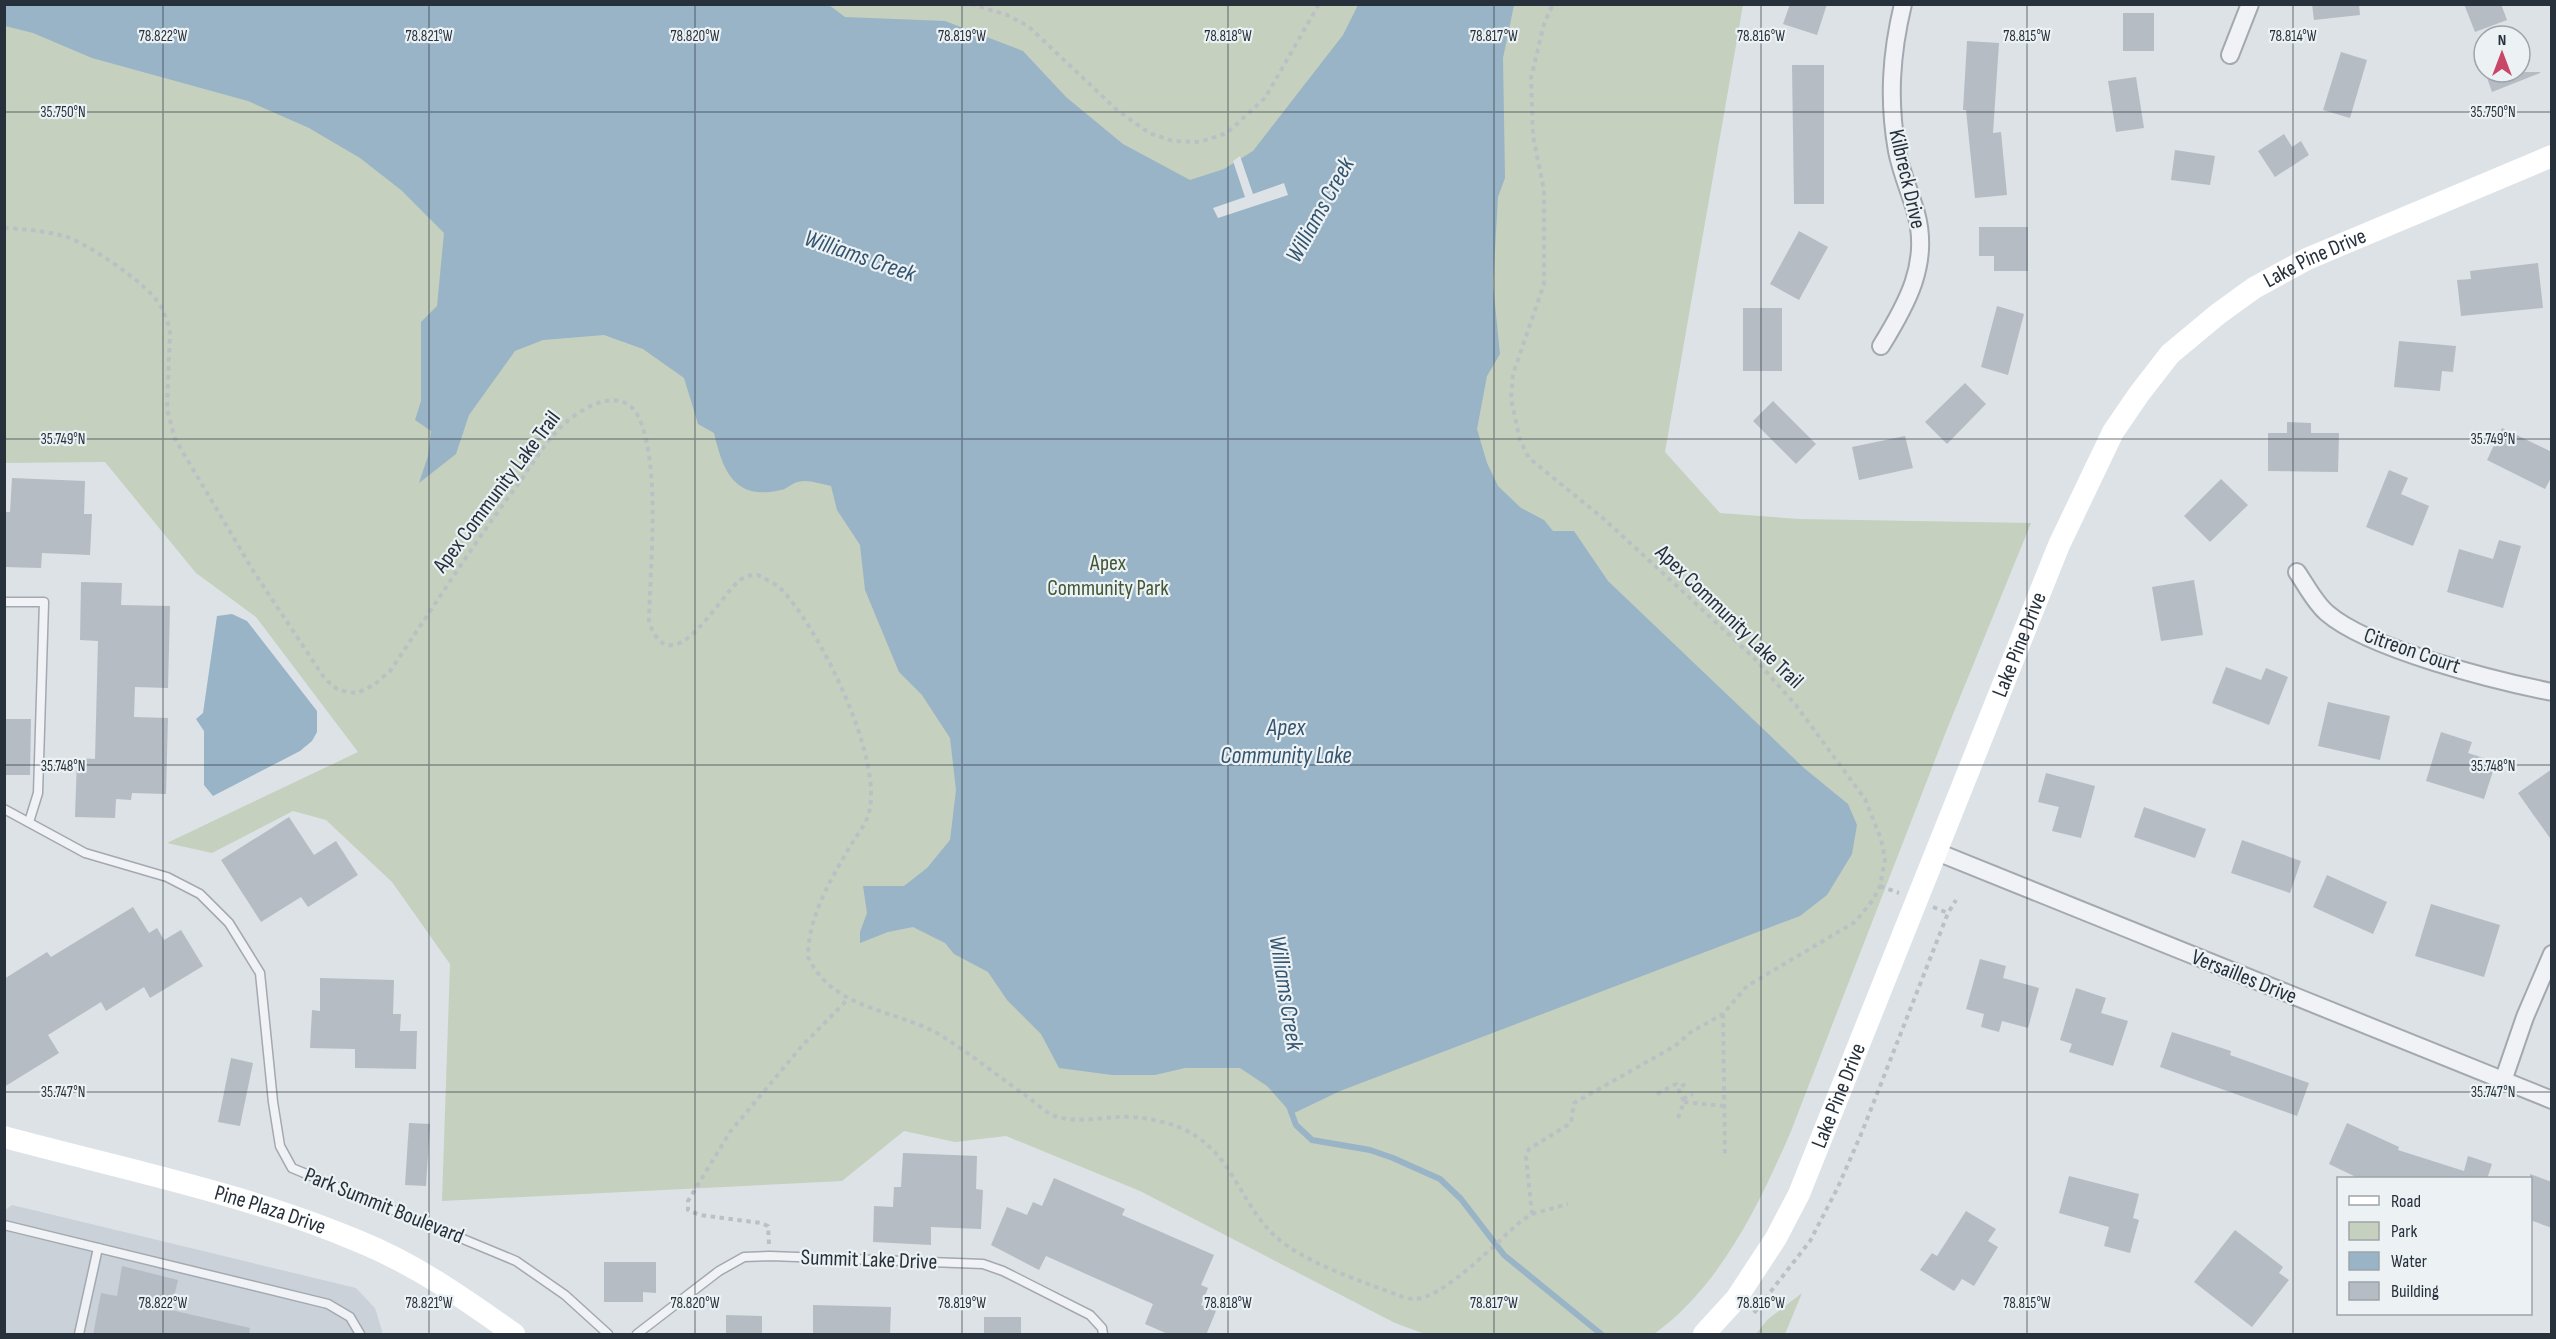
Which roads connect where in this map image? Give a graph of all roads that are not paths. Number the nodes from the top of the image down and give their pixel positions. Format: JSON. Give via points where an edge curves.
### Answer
{"nodes":[{"id":1,"x":1903,"y":4,"type":"edge"},
{"id":2,"x":2250,"y":4,"type":"edge"},
{"id":3,"x":2230,"y":55,"type":"dead end"},
{"id":4,"x":2552,"y":156,"type":"edge"},
{"id":5,"x":1881,"y":346,"type":"dead end"},
{"id":6,"x":2297,"y":572,"type":"dead end"},
{"id":7,"x":4,"y":602,"type":"edge"},
{"id":8,"x":2552,"y":692,"type":"edge"},
{"id":9,"x":4,"y":809,"type":"edge"},
{"id":10,"x":29,"y":822,"type":"junction"},
{"id":11,"x":1937,"y":852,"type":"junction"},
{"id":12,"x":2552,"y":954,"type":"edge"},
{"id":13,"x":2503,"y":1081,"type":"junction"},
{"id":14,"x":2552,"y":1100,"type":"edge"},
{"id":15,"x":4,"y":1137,"type":"edge"},
{"id":16,"x":4,"y":1225,"type":"edge"},
{"id":17,"x":98,"y":1248,"type":"junction"},
{"id":18,"x":80,"y":1335,"type":"edge"},
{"id":19,"x":360,"y":1335,"type":"edge"},
{"id":20,"x":514,"y":1335,"type":"edge"},
{"id":21,"x":609,"y":1335,"type":"edge"},
{"id":22,"x":638,"y":1335,"type":"edge"},
{"id":23,"x":1103,"y":1335,"type":"edge"},
{"id":24,"x":1704,"y":1335,"type":"edge"}],
"edges":[{"from":1,"to":5,"type":"street","name":"Kilbreck Drive","via":[[1893,50],[1891,102],[1898,155],[1920,231],[1921,254],[1910,295]]},
{"from":2,"to":3,"type":"street"},
{"from":4,"to":11,"type":"main road","name":"Lake Pine Drive","via":[[2307,259],[2254,288],[2170,354],[2113,432],[2059,545]]},
{"from":6,"to":8,"type":"street","name":"Citreon Court","via":[[2325,612],[2356,632],[2420,657]]},
{"from":7,"to":10,"type":"lane","via":[[44,602],[38,793]]},
{"from":9,"to":10,"type":"lane","name":"Park Summit Boulevard"},
{"from":10,"to":21,"type":"lane","name":"Park Summit Boulevard","via":[[85,852],[167,877],[200,894],[229,923],[260,973],[280,1146],[292,1168],[516,1261],[565,1294]]},
{"from":11,"to":13,"type":"street","name":"Versailles Drive"},
{"from":11,"to":24,"type":"main road","name":"Lake Pine Drive","via":[[1799,1194],[1736,1299]]},
{"from":12,"to":13,"type":"street"},
{"from":13,"to":14,"type":"street","name":"Versailles Drive"},
{"from":15,"to":20,"type":"main road","name":"Pine Plaza Drive","via":[[246,1200],[359,1241],[436,1280]]},
{"from":16,"to":17,"type":"lane"},
{"from":17,"to":18,"type":"lane"},
{"from":17,"to":19,"type":"lane","via":[[328,1304],[350,1317]]},
{"from":22,"to":23,"type":"lane","name":"Summit Lake Drive","via":[[719,1271],[744,1257],[770,1256],[983,1264],[1090,1315]]}]}
